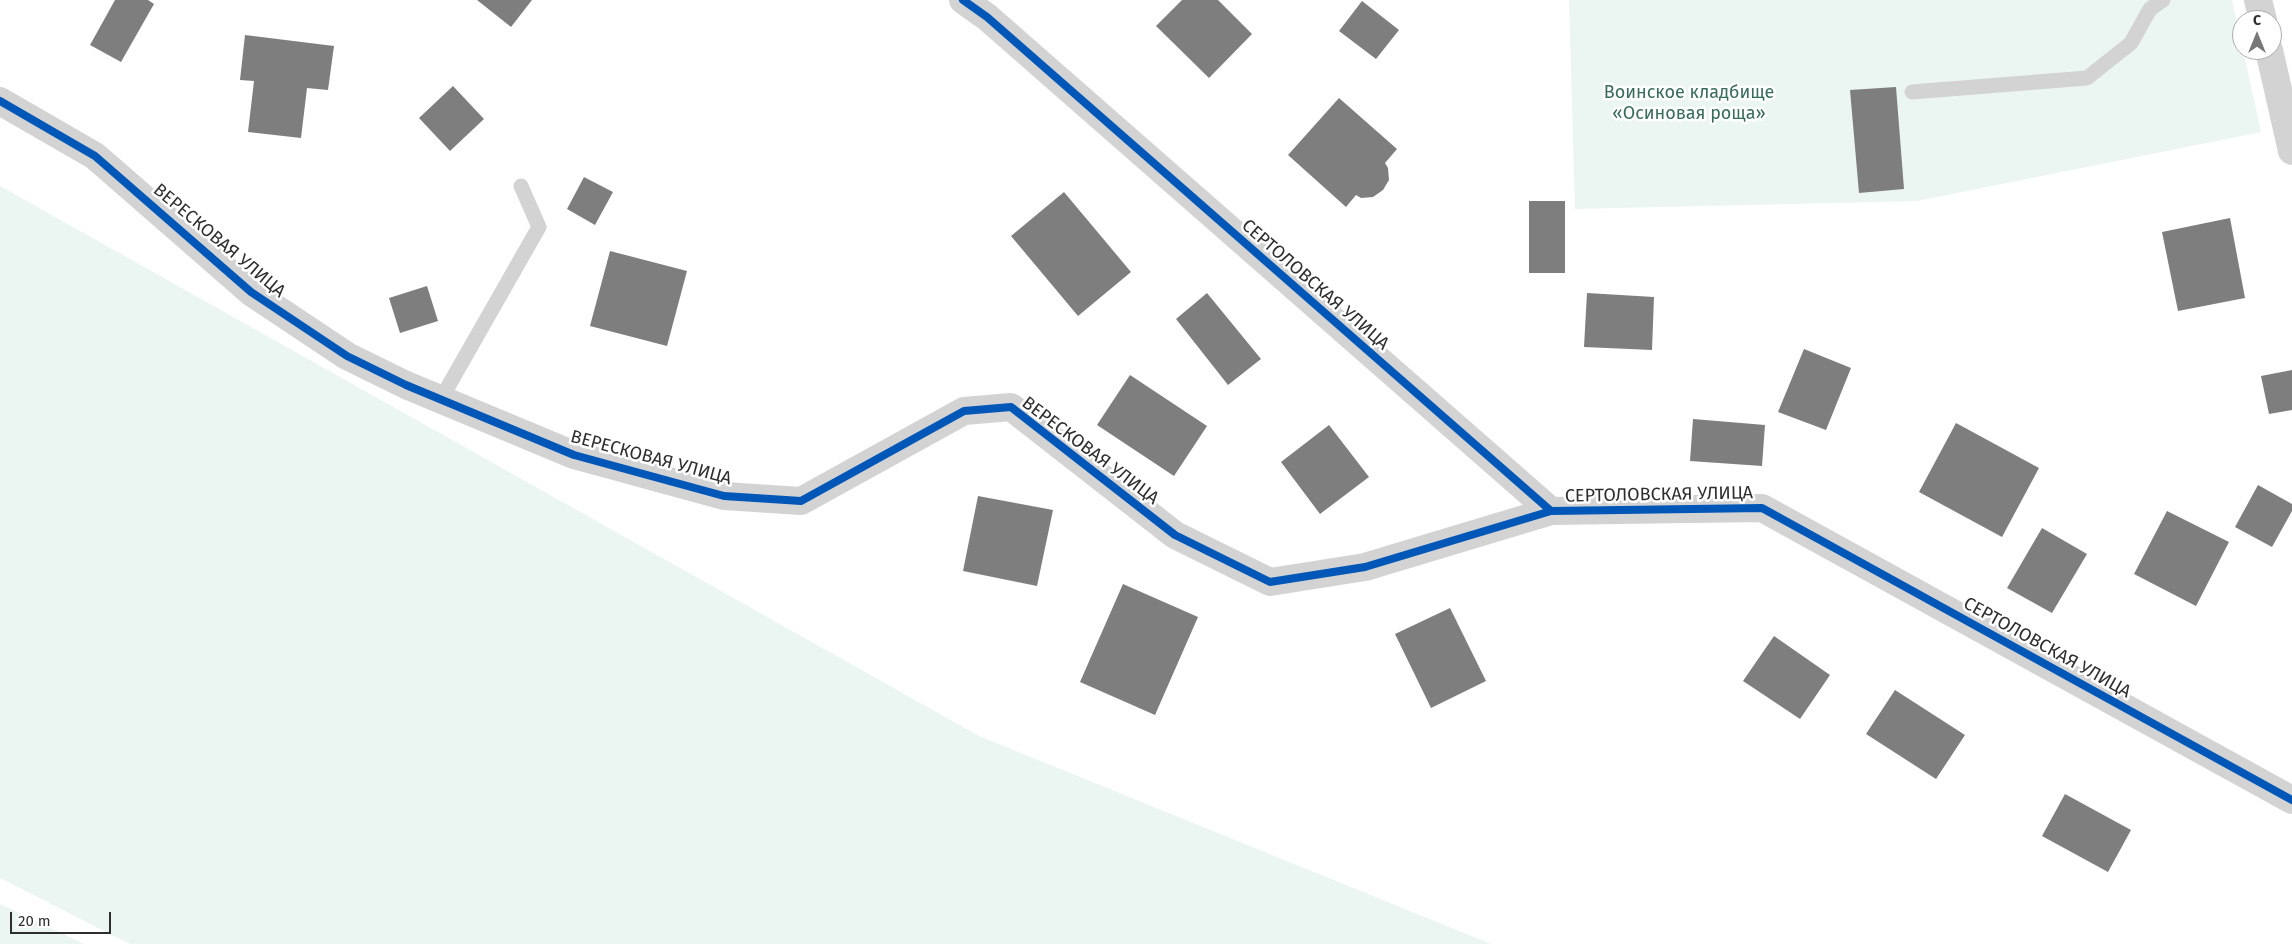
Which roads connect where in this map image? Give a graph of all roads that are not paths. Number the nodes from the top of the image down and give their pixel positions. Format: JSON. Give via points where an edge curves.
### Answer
{"nodes":[{"id":1,"x":963,"y":0,"type":"edge"},
{"id":2,"x":2163,"y":0,"type":"edge"},
{"id":3,"x":2271,"y":60,"type":"edge"},
{"id":4,"x":1912,"y":92,"type":"dead end"},
{"id":5,"x":0,"y":101,"type":"edge"},
{"id":6,"x":2292,"y":151,"type":"edge"},
{"id":7,"x":521,"y":186,"type":"dead end"},
{"id":8,"x":441,"y":399,"type":"junction"},
{"id":9,"x":1551,"y":512,"type":"junction"},
{"id":10,"x":2292,"y":800,"type":"edge"}],
"edges":[{"from":1,"to":9,"type":"street","name":"СЕРТОЛОВСКАЯ УЛИЦА","via":[[995,24]]},
{"from":2,"to":4,"type":"lane","via":[[2150,9],[2131,42],[2087,78]]},
{"from":3,"to":6,"type":"street"},
{"from":5,"to":8,"type":"street","name":"ВЕРЕСКОВАЯ УЛИЦА","via":[[95,156],[259,297],[347,356]]},
{"from":7,"to":8,"type":"lane","via":[[539,227]]},
{"from":8,"to":9,"type":"street","name":"ВЕРЕСКОВАЯ УЛИЦА","via":[[574,455],[724,496],[801,501],[964,411],[1011,407],[1175,535],[1270,582],[1366,567]]},
{"from":9,"to":10,"type":"street","name":"СЕРТОЛОВСКАЯ УЛИЦА","via":[[1762,508]]}]}
